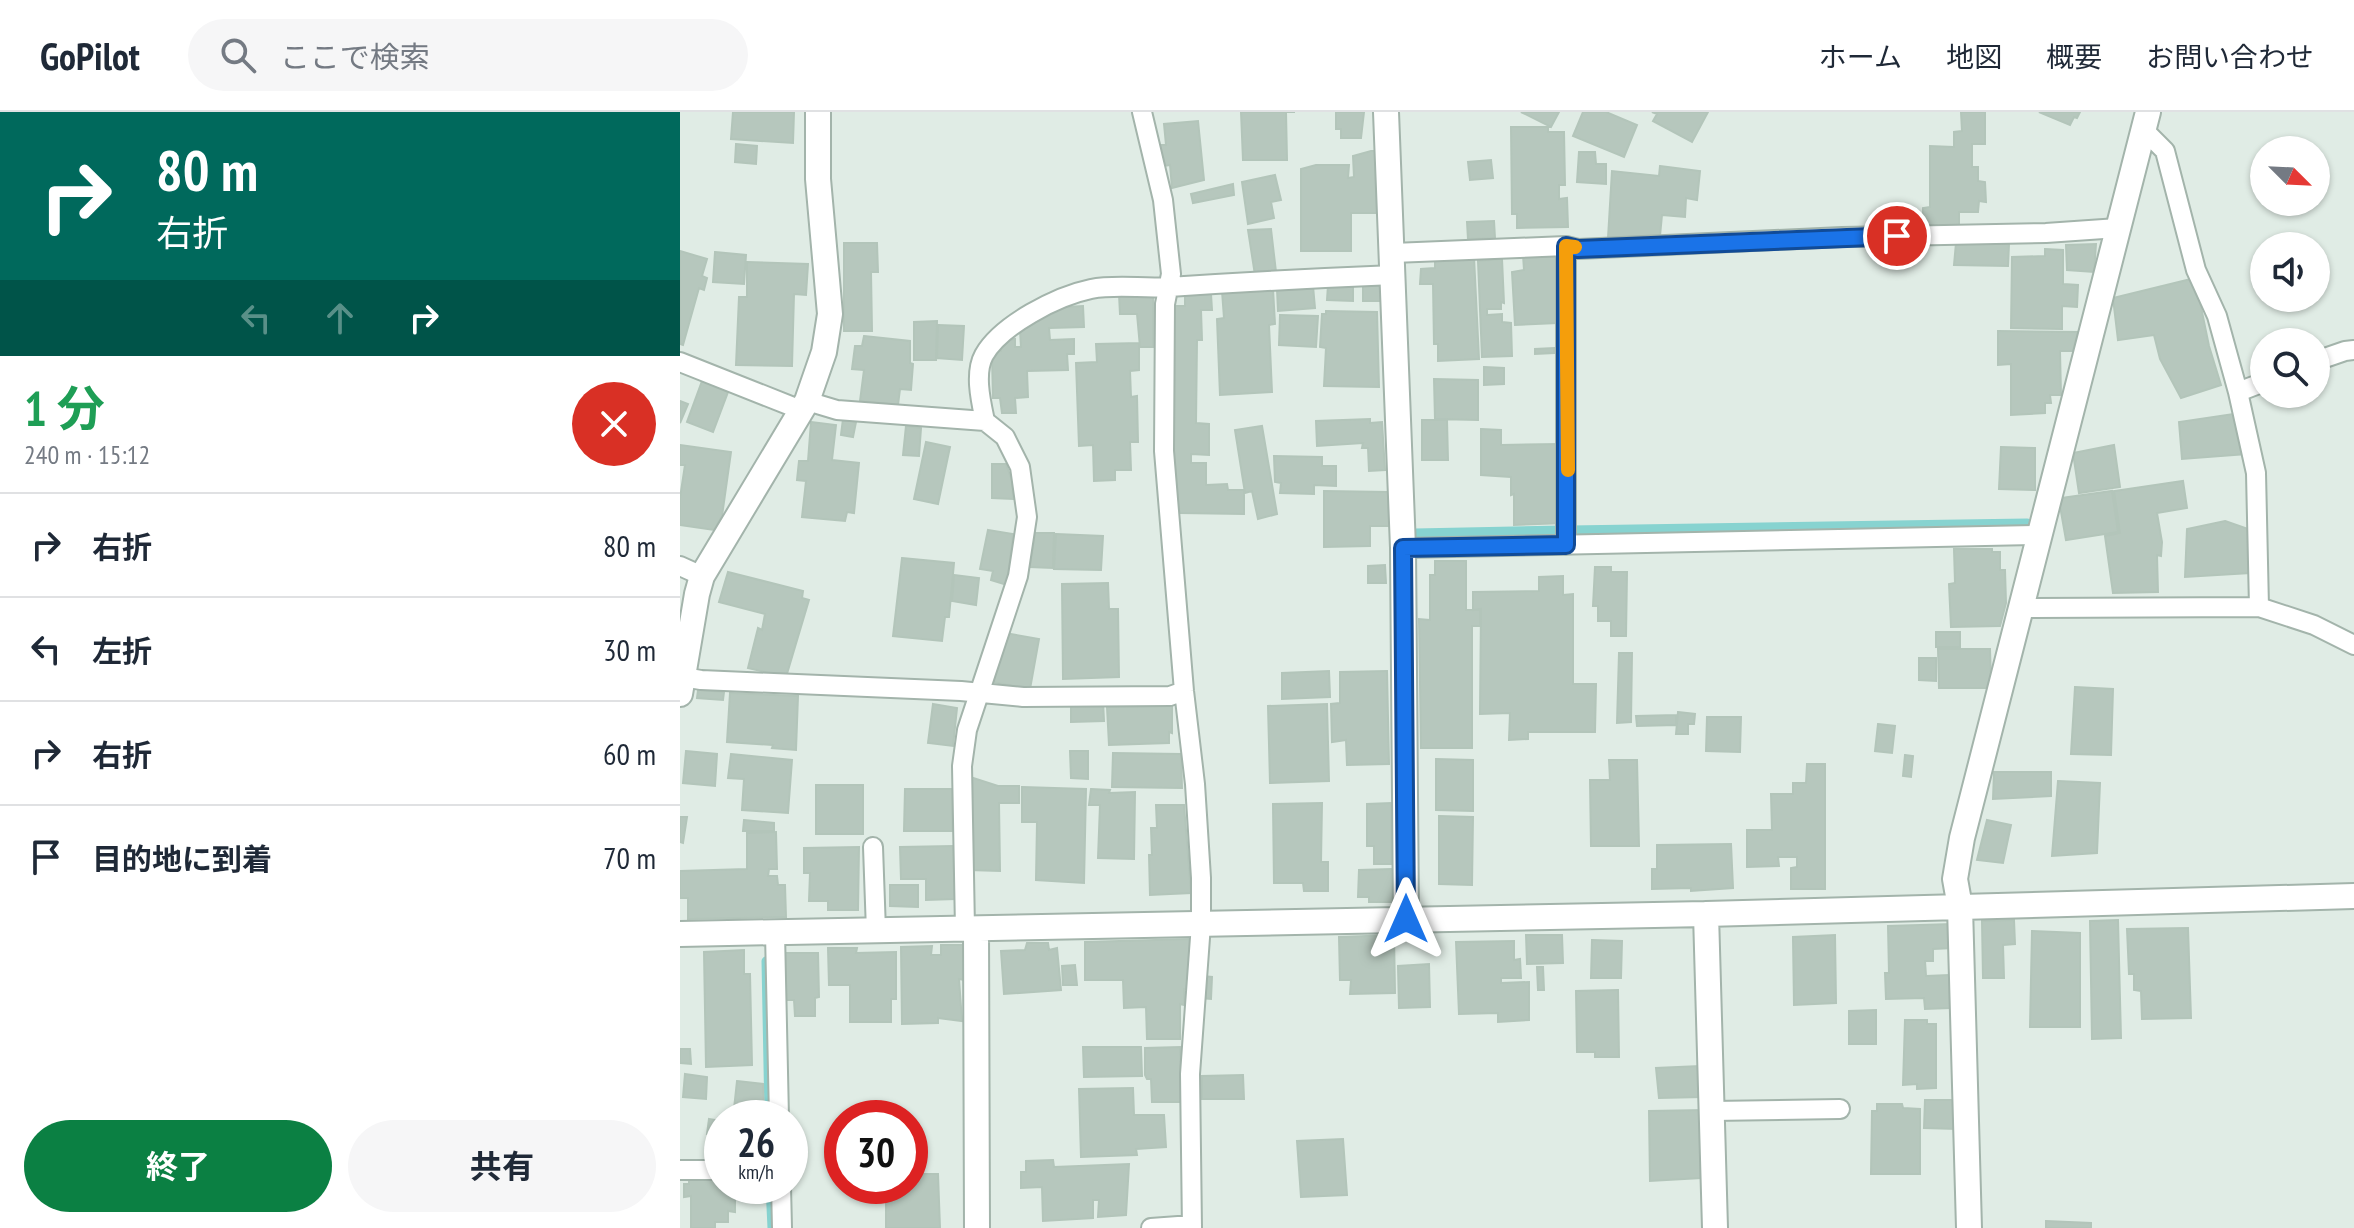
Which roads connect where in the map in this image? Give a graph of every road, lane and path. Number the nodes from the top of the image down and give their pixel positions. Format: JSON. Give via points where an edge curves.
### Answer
{"nodes":[{"id":1,"x":818,"y":112,"type":"edge"},
{"id":2,"x":1142,"y":112,"type":"edge"},
{"id":3,"x":1386,"y":112,"type":"edge"},
{"id":4,"x":2146,"y":120,"type":"edge"},
{"id":5,"x":2118,"y":228,"type":"junction"},
{"id":6,"x":1566,"y":246,"type":"junction"},
{"id":7,"x":1394,"y":264,"type":"junction"},
{"id":8,"x":1169,"y":288,"type":"junction"},
{"id":9,"x":2354,"y":350,"type":"edge"},
{"id":10,"x":2330,"y":356,"type":"edge"},
{"id":11,"x":680,"y":362,"type":"edge"},
{"id":12,"x":2250,"y":387,"type":"edge"},
{"id":13,"x":2238,"y":392,"type":"junction"},
{"id":14,"x":804,"y":405,"type":"junction"},
{"id":15,"x":985,"y":421,"type":"junction"},
{"id":16,"x":2040,"y":535,"type":"junction"},
{"id":17,"x":1566,"y":545,"type":"junction"},
{"id":18,"x":1403,"y":548,"type":"junction"},
{"id":19,"x":691,"y":571,"type":"edge"},
{"id":20,"x":2259,"y":607,"type":"junction"},
{"id":21,"x":2020,"y":608,"type":"junction"},
{"id":22,"x":2354,"y":645,"type":"edge"},
{"id":23,"x":682,"y":685,"type":"edge"},
{"id":24,"x":1184,"y":691,"type":"junction"},
{"id":25,"x":978,"y":693,"type":"junction"},
{"id":26,"x":873,"y":847,"type":"dead end"},
{"id":27,"x":2354,"y":896,"type":"edge"},
{"id":28,"x":1960,"y":907,"type":"junction"},
{"id":29,"x":1706,"y":914,"type":"junction"},
{"id":30,"x":1406,"y":919,"type":"junction"},
{"id":31,"x":1201,"y":924,"type":"junction"},
{"id":32,"x":971,"y":929,"type":"junction"},
{"id":33,"x":876,"y":931,"type":"junction"},
{"id":34,"x":775,"y":933,"type":"junction"},
{"id":35,"x":680,"y":934,"type":"edge"},
{"id":36,"x":779,"y":1100,"type":"edge"},
{"id":37,"x":1840,"y":1109,"type":"dead end"},
{"id":38,"x":1712,"y":1111,"type":"junction"},
{"id":39,"x":680,"y":1170,"type":"edge"},
{"id":40,"x":704,"y":1170,"type":"edge"},
{"id":41,"x":781,"y":1204,"type":"edge"},
{"id":42,"x":1192,"y":1226,"type":"edge"},
{"id":43,"x":782,"y":1228,"type":"edge"},
{"id":44,"x":977,"y":1228,"type":"edge"},
{"id":45,"x":1151,"y":1228,"type":"edge"},
{"id":46,"x":1715,"y":1228,"type":"edge"},
{"id":47,"x":1969,"y":1228,"type":"edge"}],
"edges":[{"from":1,"to":14,"type":"street","via":[[829,328]]},
{"from":2,"to":8,"type":"lane","via":[[1163,200]]},
{"from":3,"to":7,"type":"street"},
{"from":4,"to":5,"type":"street"},
{"from":4,"to":13,"type":"lane","via":[[2165,151],[2196,270],[2217,316]]},
{"from":5,"to":6,"type":"lane"},
{"from":5,"to":16,"type":"street"},
{"from":6,"to":7,"type":"lane"},
{"from":6,"to":17,"type":"lane"},
{"from":7,"to":8,"type":"lane"},
{"from":7,"to":18,"type":"street"},
{"from":8,"to":15,"type":"lane","via":[[1119,286],[1078,292],[1001,334],[982,358]]},
{"from":8,"to":24,"type":"lane","via":[[1164,451]]},
{"from":9,"to":10,"type":"lane"},
{"from":11,"to":14,"type":"lane"},
{"from":12,"to":13,"type":"lane"},
{"from":13,"to":20,"type":"lane","via":[[2256,473]]},
{"from":14,"to":15,"type":"lane"},
{"from":14,"to":19,"type":"street"},
{"from":15,"to":25,"type":"lane","via":[[1005,437],[1020,467],[1027,517],[1014,593]]},
{"from":16,"to":17,"type":"lane"},
{"from":16,"to":21,"type":"street"},
{"from":17,"to":18,"type":"lane"},
{"from":18,"to":30,"type":"street"},
{"from":19,"to":23,"type":"street","via":[[697,594]]},
{"from":20,"to":21,"type":"lane"},
{"from":20,"to":22,"type":"lane"},
{"from":21,"to":28,"type":"street","via":[[1962,838],[1955,879]]},
{"from":23,"to":25,"type":"lane","via":[[701,680]]},
{"from":24,"to":25,"type":"lane","via":[[1170,696],[1095,697]]},
{"from":24,"to":31,"type":"lane","via":[[1195,784]]},
{"from":25,"to":32,"type":"lane","via":[[962,766]]},
{"from":26,"to":33,"type":"lane"},
{"from":27,"to":28,"type":"street"},
{"from":28,"to":29,"type":"street"},
{"from":28,"to":47,"type":"street"},
{"from":29,"to":30,"type":"street"},
{"from":29,"to":38,"type":"street"},
{"from":30,"to":31,"type":"street"},
{"from":31,"to":32,"type":"street"},
{"from":31,"to":42,"type":"lane","via":[[1190,1074]]},
{"from":32,"to":33,"type":"street"},
{"from":32,"to":44,"type":"street"},
{"from":33,"to":34,"type":"street"},
{"from":34,"to":35,"type":"street"},
{"from":34,"to":36,"type":"lane"},
{"from":37,"to":38,"type":"lane"},
{"from":38,"to":46,"type":"street"},
{"from":39,"to":40,"type":"lane"},
{"from":41,"to":43,"type":"lane"},
{"from":42,"to":45,"type":"lane"}]}
